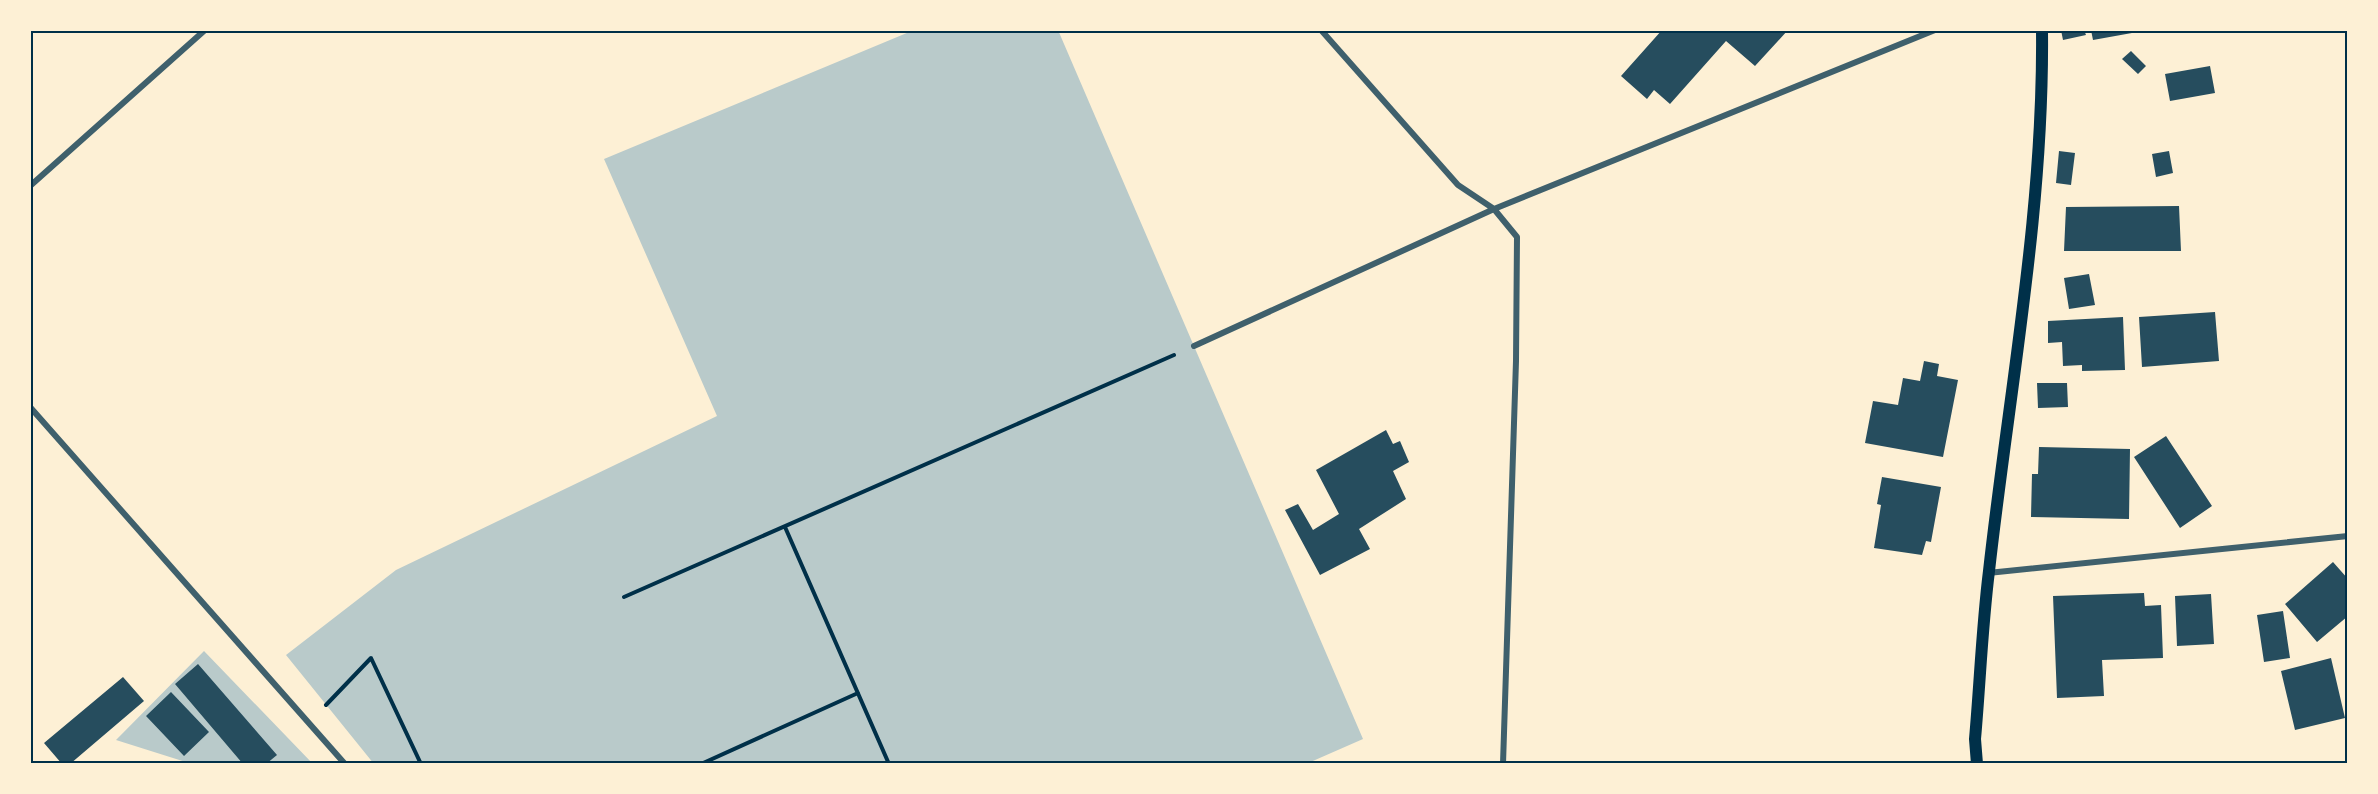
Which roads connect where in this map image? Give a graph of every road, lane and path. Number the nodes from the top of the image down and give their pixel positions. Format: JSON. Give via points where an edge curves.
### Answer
{"nodes":[{"id":1,"x":205,"y":30,"type":"edge"},
{"id":2,"x":1321,"y":30,"type":"edge"},
{"id":3,"x":1935,"y":30,"type":"edge"},
{"id":4,"x":2042,"y":30,"type":"edge"},
{"id":5,"x":30,"y":186,"type":"edge"},
{"id":6,"x":1494,"y":209,"type":"junction"},
{"id":7,"x":1194,"y":346,"type":"joint"},
{"id":8,"x":30,"y":407,"type":"edge"},
{"id":9,"x":785,"y":526,"type":"junction"},
{"id":10,"x":2348,"y":536,"type":"edge"},
{"id":11,"x":1988,"y":573,"type":"junction"},
{"id":12,"x":624,"y":597,"type":"dead end"},
{"id":13,"x":858,"y":693,"type":"junction"},
{"id":14,"x":326,"y":705,"type":"dead end"},
{"id":15,"x":345,"y":764,"type":"edge"},
{"id":16,"x":421,"y":764,"type":"edge"},
{"id":17,"x":701,"y":764,"type":"edge"},
{"id":18,"x":889,"y":764,"type":"edge"},
{"id":19,"x":1503,"y":764,"type":"edge"},
{"id":20,"x":1977,"y":764,"type":"edge"}],
"edges":[{"from":1,"to":5,"type":"street"},
{"from":2,"to":6,"type":"street","via":[[1458,185]]},
{"from":3,"to":6,"type":"street"},
{"from":4,"to":11,"type":"main road","via":[[2043,75],[2031,243]]},
{"from":6,"to":7,"type":"street"},
{"from":6,"to":19,"type":"street","via":[[1517,237]]},
{"from":7,"to":9,"type":"path"},
{"from":8,"to":15,"type":"street"},
{"from":9,"to":12,"type":"path"},
{"from":9,"to":13,"type":"path"},
{"from":10,"to":11,"type":"street"},
{"from":11,"to":20,"type":"main road","via":[[1975,739]]},
{"from":13,"to":17,"type":"path"},
{"from":13,"to":18,"type":"path"},
{"from":14,"to":16,"type":"path","via":[[371,658]]}]}
